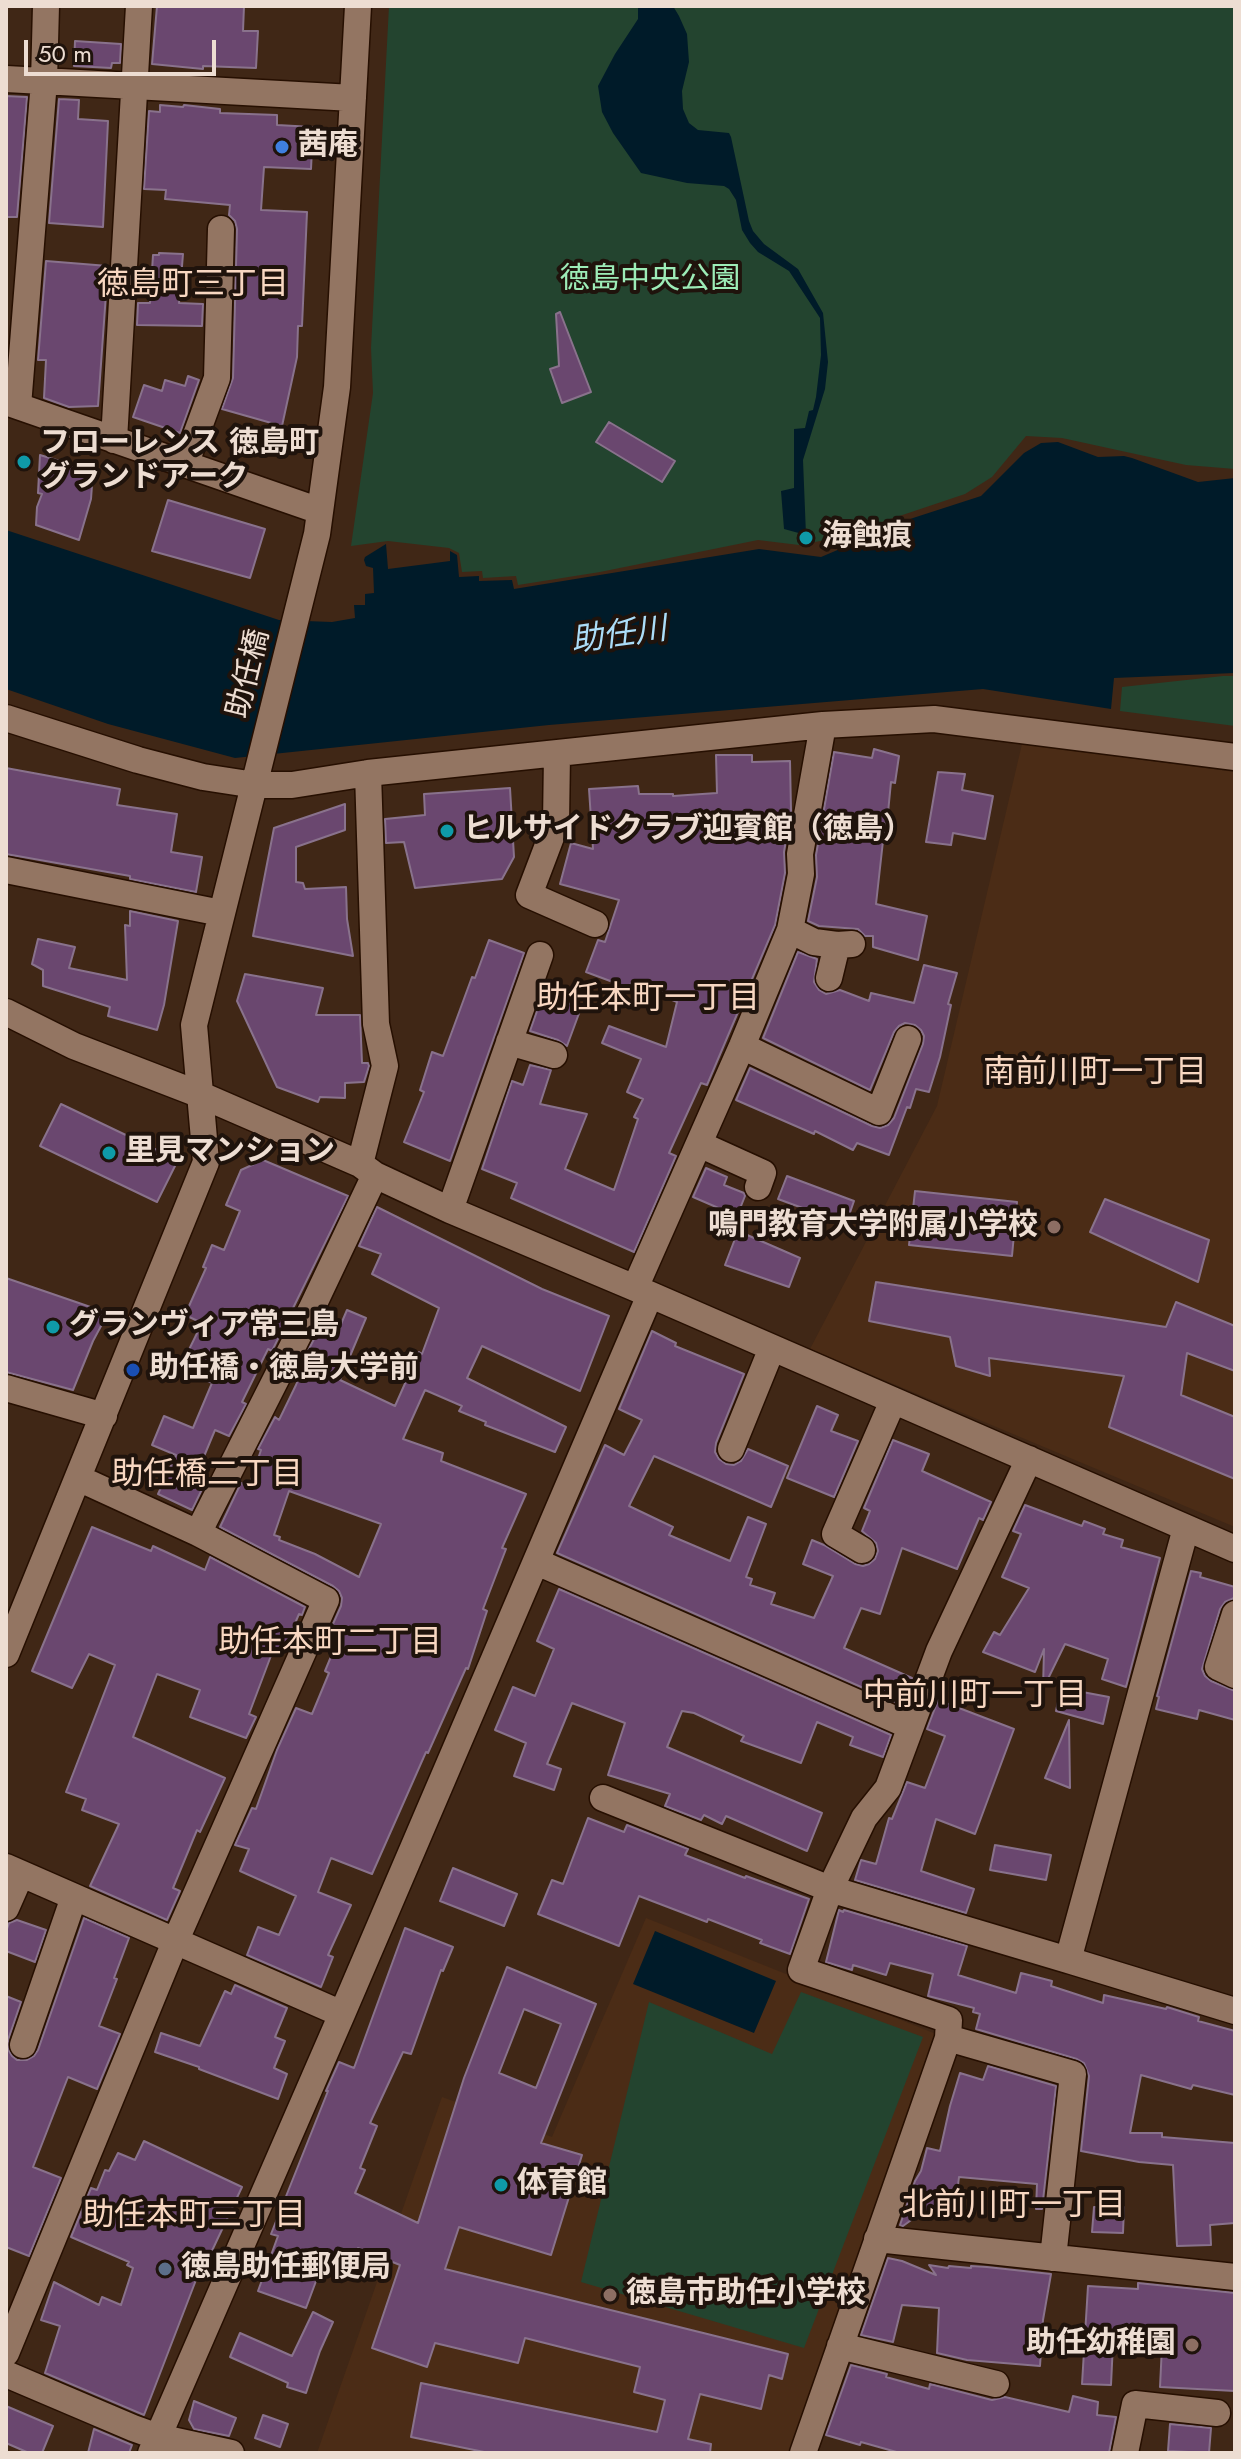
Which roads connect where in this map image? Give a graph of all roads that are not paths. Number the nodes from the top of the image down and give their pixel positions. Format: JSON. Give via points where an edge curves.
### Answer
{"nodes":[{"id":1,"x":46,"y":6,"type":"edge"},
{"id":2,"x":139,"y":6,"type":"edge"},
{"id":3,"x":358,"y":6,"type":"edge"},
{"id":4,"x":6,"y":79,"type":"edge"},
{"id":5,"x":44,"y":81,"type":"junction"},
{"id":6,"x":135,"y":86,"type":"junction"},
{"id":7,"x":353,"y":98,"type":"junction"},
{"id":8,"x":221,"y":229,"type":"dead end"},
{"id":9,"x":12,"y":404,"type":"edge"},
{"id":10,"x":114,"y":440,"type":"junction"},
{"id":11,"x":185,"y":465,"type":"junction"},
{"id":12,"x":320,"y":511,"type":"junction"},
{"id":13,"x":6,"y":718,"type":"edge"},
{"id":14,"x":823,"y":725,"type":"junction"},
{"id":15,"x":557,"y":754,"type":"junction"},
{"id":16,"x":1235,"y":757,"type":"edge"},
{"id":17,"x":258,"y":773,"type":"junction"},
{"id":18,"x":368,"y":773,"type":"junction"},
{"id":19,"x":6,"y":870,"type":"edge"},
{"id":20,"x":221,"y":913,"type":"junction"},
{"id":21,"x":595,"y":924,"type":"dead end"},
{"id":22,"x":790,"y":930,"type":"junction"},
{"id":23,"x":540,"y":955,"type":"dead end"},
{"id":24,"x":829,"y":978,"type":"dead end"},
{"id":25,"x":6,"y":1012,"type":"edge"},
{"id":26,"x":908,"y":1039,"type":"dead end"},
{"id":27,"x":509,"y":1042,"type":"junction"},
{"id":28,"x":742,"y":1046,"type":"junction"},
{"id":29,"x":554,"y":1055,"type":"dead end"},
{"id":30,"x":201,"y":1095,"type":"junction"},
{"id":31,"x":699,"y":1144,"type":"junction"},
{"id":32,"x":367,"y":1169,"type":"junction"},
{"id":33,"x":758,"y":1187,"type":"dead end"},
{"id":34,"x":450,"y":1210,"type":"junction"},
{"id":35,"x":642,"y":1291,"type":"junction"},
{"id":36,"x":772,"y":1348,"type":"junction"},
{"id":37,"x":6,"y":1388,"type":"edge"},
{"id":38,"x":893,"y":1401,"type":"junction"},
{"id":39,"x":104,"y":1416,"type":"junction"},
{"id":40,"x":731,"y":1449,"type":"dead end"},
{"id":41,"x":1029,"y":1459,"type":"junction"},
{"id":42,"x":78,"y":1478,"type":"junction"},
{"id":43,"x":1186,"y":1528,"type":"junction"},
{"id":44,"x":198,"y":1533,"type":"junction"},
{"id":45,"x":1235,"y":1549,"type":"edge"},
{"id":46,"x":862,"y":1550,"type":"dead end"},
{"id":47,"x":537,"y":1562,"type":"junction"},
{"id":48,"x":1235,"y":1614,"type":"edge"},
{"id":49,"x":6,"y":1654,"type":"edge"},
{"id":50,"x":1235,"y":1675,"type":"edge"},
{"id":51,"x":910,"y":1726,"type":"junction"},
{"id":52,"x":603,"y":1798,"type":"dead end"},
{"id":53,"x":13,"y":1870,"type":"edge"},
{"id":54,"x":830,"y":1889,"type":"junction"},
{"id":55,"x":74,"y":1897,"type":"junction"},
{"id":56,"x":6,"y":1908,"type":"edge"},
{"id":57,"x":175,"y":1942,"type":"junction"},
{"id":58,"x":1068,"y":1960,"type":"junction"},
{"id":59,"x":1235,"y":2011,"type":"edge"},
{"id":60,"x":342,"y":2014,"type":"junction"},
{"id":61,"x":948,"y":2038,"type":"junction"},
{"id":62,"x":23,"y":2045,"type":"dead end"},
{"id":63,"x":877,"y":2239,"type":"junction"},
{"id":64,"x":1053,"y":2258,"type":"junction"},
{"id":65,"x":1235,"y":2277,"type":"edge"},
{"id":66,"x":840,"y":2346,"type":"junction"},
{"id":67,"x":6,"y":2353,"type":"edge"},
{"id":68,"x":6,"y":2374,"type":"edge"},
{"id":69,"x":996,"y":2384,"type":"dead end"},
{"id":70,"x":1217,"y":2413,"type":"dead end"},
{"id":71,"x":155,"y":2445,"type":"edge"},
{"id":72,"x":231,"y":2453,"type":"edge"},
{"id":73,"x":803,"y":2453,"type":"edge"},
{"id":74,"x":1125,"y":2453,"type":"edge"}],
"edges":[{"from":1,"to":5,"type":"street"},
{"from":2,"to":6,"type":"street"},
{"from":3,"to":7,"type":"street","name":"助任橋"},
{"from":4,"to":5,"type":"street"},
{"from":5,"to":6,"type":"street"},
{"from":5,"to":9,"type":"street"},
{"from":6,"to":7,"type":"street"},
{"from":6,"to":10,"type":"street"},
{"from":7,"to":12,"type":"street","name":"助任橋","via":[[337,387]]},
{"from":8,"to":11,"type":"street","via":[[217,378]]},
{"from":9,"to":10,"type":"street"},
{"from":10,"to":11,"type":"street"},
{"from":11,"to":12,"type":"street"},
{"from":12,"to":17,"type":"street","name":"助任橋"},
{"from":13,"to":17,"type":"street","via":[[203,777]]},
{"from":14,"to":15,"type":"street"},
{"from":14,"to":16,"type":"street","via":[[934,719]]},
{"from":14,"to":22,"type":"street"},
{"from":15,"to":18,"type":"street"},
{"from":15,"to":21,"type":"street","via":[[556,824],[529,895]]},
{"from":17,"to":18,"type":"street","via":[[292,785]]},
{"from":17,"to":20,"type":"street","name":"助任橋"},
{"from":18,"to":32,"type":"street","via":[[376,1024],[385,1066]]},
{"from":19,"to":20,"type":"street"},
{"from":20,"to":30,"type":"street","name":"助任橋","via":[[194,1025]]},
{"from":22,"to":24,"type":"street","via":[[814,942],[844,945]]},
{"from":22,"to":28,"type":"street"},
{"from":23,"to":27,"type":"street"},
{"from":25,"to":30,"type":"street","via":[[74,1046]]},
{"from":26,"to":28,"type":"street","via":[[879,1112]]},
{"from":27,"to":29,"type":"street"},
{"from":27,"to":34,"type":"street"},
{"from":28,"to":31,"type":"street"},
{"from":30,"to":32,"type":"street"},
{"from":30,"to":39,"type":"street","name":"助任橋","via":[[206,1162]]},
{"from":31,"to":33,"type":"street","via":[[763,1173]]},
{"from":31,"to":35,"type":"street"},
{"from":32,"to":34,"type":"street"},
{"from":32,"to":44,"type":"street","via":[[311,1310]]},
{"from":34,"to":35,"type":"street"},
{"from":35,"to":36,"type":"street"},
{"from":35,"to":47,"type":"street"},
{"from":36,"to":38,"type":"street"},
{"from":36,"to":40,"type":"street"},
{"from":37,"to":39,"type":"street"},
{"from":38,"to":41,"type":"street"},
{"from":38,"to":46,"type":"street","via":[[835,1534]]},
{"from":39,"to":42,"type":"street","name":"助任橋"},
{"from":41,"to":43,"type":"street"},
{"from":41,"to":51,"type":"street","via":[[939,1651]]},
{"from":42,"to":44,"type":"street"},
{"from":42,"to":49,"type":"street","name":"助任橋"},
{"from":43,"to":45,"type":"street"},
{"from":43,"to":58,"type":"street"},
{"from":44,"to":57,"type":"street","via":[[326,1600]]},
{"from":47,"to":51,"type":"street"},
{"from":47,"to":60,"type":"street"},
{"from":48,"to":50,"type":"street","via":[[1218,1667]]},
{"from":51,"to":54,"type":"street","via":[[888,1788],[864,1818]]},
{"from":52,"to":54,"type":"street"},
{"from":53,"to":55,"type":"street"},
{"from":53,"to":56,"type":"street"},
{"from":54,"to":58,"type":"street"},
{"from":54,"to":61,"type":"street","via":[[801,1970],[949,2020]]},
{"from":55,"to":57,"type":"street"},
{"from":55,"to":62,"type":"street"},
{"from":57,"to":60,"type":"street"},
{"from":57,"to":67,"type":"street"},
{"from":58,"to":59,"type":"street"},
{"from":60,"to":71,"type":"street"},
{"from":61,"to":63,"type":"street"},
{"from":61,"to":64,"type":"street","via":[[1073,2074]]},
{"from":63,"to":64,"type":"street"},
{"from":63,"to":66,"type":"street"},
{"from":64,"to":65,"type":"street"},
{"from":66,"to":69,"type":"street"},
{"from":66,"to":73,"type":"street"},
{"from":68,"to":71,"type":"street"},
{"from":70,"to":74,"type":"street","via":[[1135,2404]]},
{"from":71,"to":72,"type":"street"}]}
